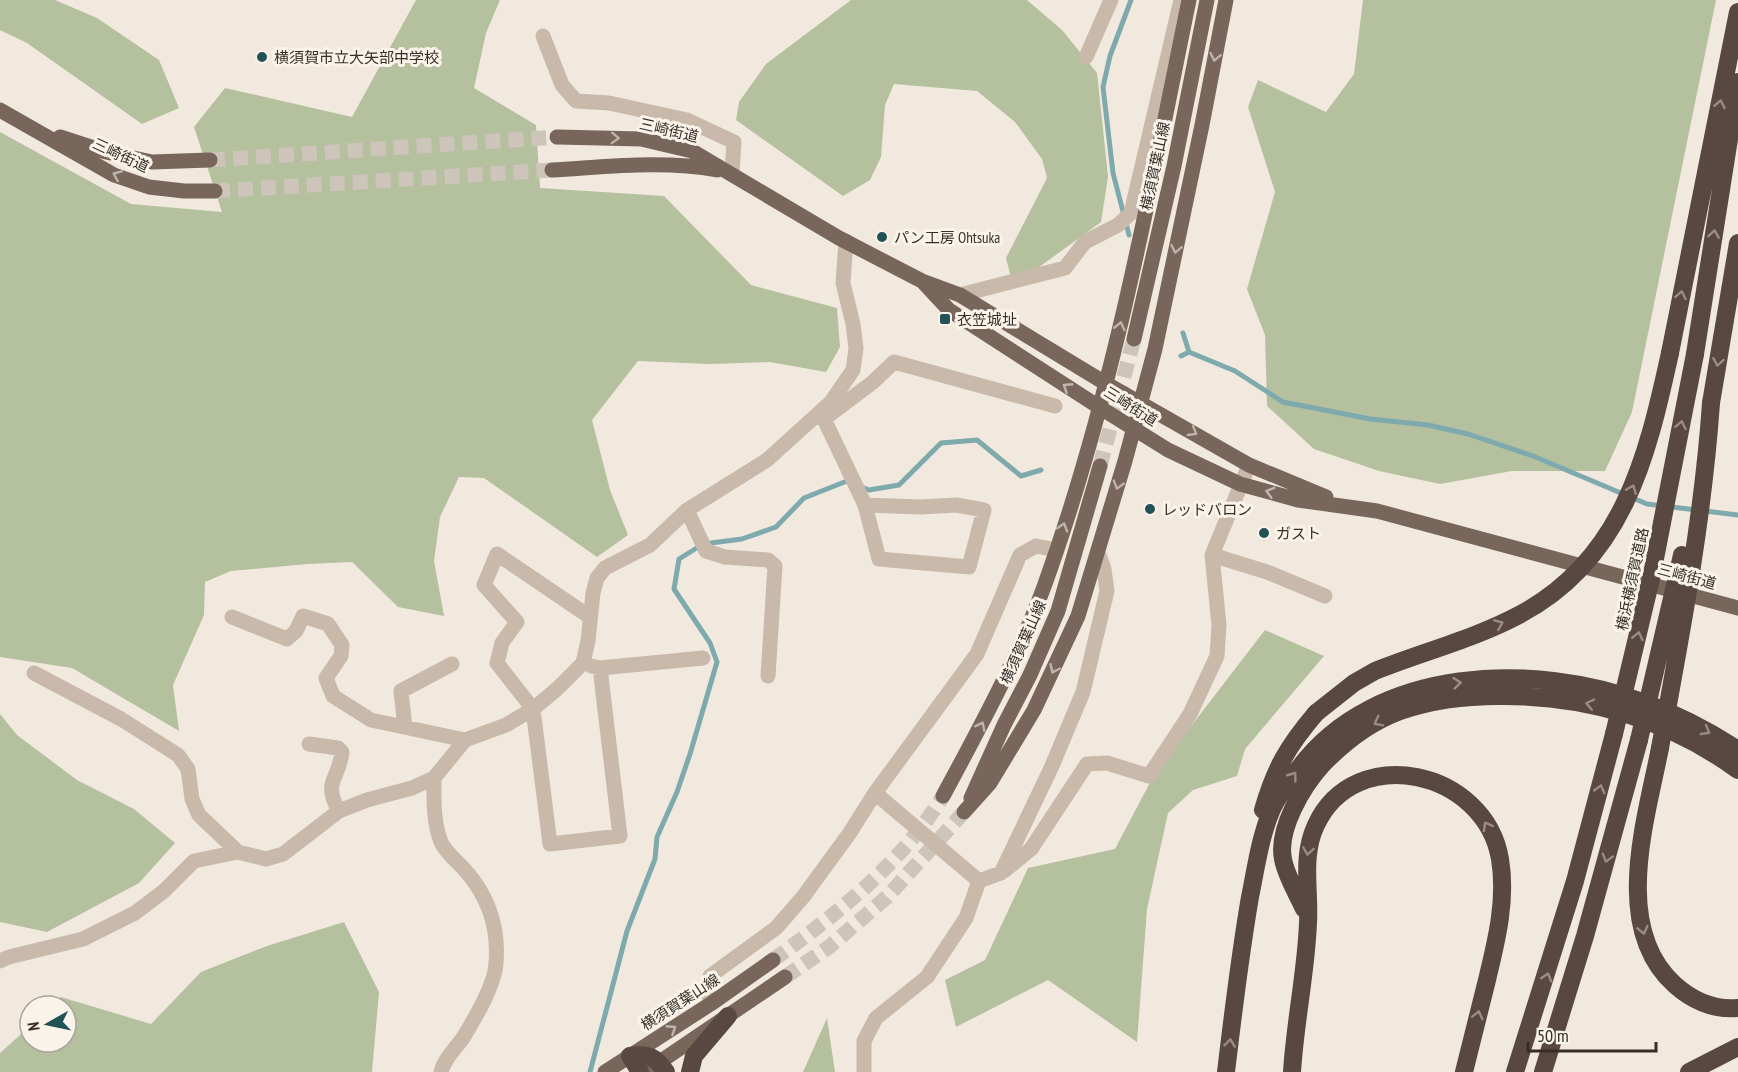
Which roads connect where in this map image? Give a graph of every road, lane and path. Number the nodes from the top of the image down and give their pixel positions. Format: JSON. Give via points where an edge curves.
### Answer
{"nodes":[{"id":1,"x":1111,"y":0,"type":"edge"},
{"id":2,"x":1181,"y":0,"type":"edge"},
{"id":3,"x":1189,"y":0,"type":"edge"},
{"id":4,"x":1207,"y":0,"type":"edge"},
{"id":5,"x":1226,"y":0,"type":"edge"},
{"id":6,"x":1738,"y":12,"type":"edge"},
{"id":7,"x":543,"y":36,"type":"dead end"},
{"id":8,"x":1086,"y":57,"type":"dead end"},
{"id":9,"x":1738,"y":82,"type":"edge"},
{"id":10,"x":0,"y":110,"type":"edge"},
{"id":11,"x":21,"y":122,"type":"junction"},
{"id":12,"x":557,"y":136,"type":"tunnel mouth"},
{"id":13,"x":210,"y":160,"type":"tunnel mouth"},
{"id":14,"x":152,"y":162,"type":"junction"},
{"id":15,"x":552,"y":170,"type":"tunnel mouth"},
{"id":16,"x":732,"y":173,"type":"junction"},
{"id":17,"x":149,"y":187,"type":"junction"},
{"id":18,"x":215,"y":191,"type":"tunnel mouth"},
{"id":19,"x":846,"y":241,"type":"junction"},
{"id":20,"x":1738,"y":243,"type":"edge"},
{"id":21,"x":922,"y":281,"type":"junction"},
{"id":22,"x":960,"y":295,"type":"junction"},
{"id":23,"x":1134,"y":339,"type":"tunnel mouth"},
{"id":24,"x":1105,"y":383,"type":"junction"},
{"id":25,"x":1141,"y":403,"type":"junction"},
{"id":26,"x":1711,"y":403,"type":"junction"},
{"id":27,"x":1055,"y":406,"type":"dead end"},
{"id":28,"x":1099,"y":407,"type":"junction"},
{"id":29,"x":820,"y":418,"type":"junction"},
{"id":30,"x":1134,"y":429,"type":"junction"},
{"id":31,"x":1249,"y":465,"type":"junction"},
{"id":32,"x":1100,"y":466,"type":"tunnel mouth"},
{"id":33,"x":1240,"y":484,"type":"junction"},
{"id":34,"x":865,"y":505,"type":"junction"},
{"id":35,"x":1348,"y":506,"type":"junction"},
{"id":36,"x":687,"y":510,"type":"junction"},
{"id":37,"x":1056,"y":550,"type":"junction"},
{"id":38,"x":1098,"y":552,"type":"junction"},
{"id":39,"x":1212,"y":555,"type":"junction"},
{"id":40,"x":1325,"y":596,"type":"dead end"},
{"id":41,"x":1738,"y":608,"type":"edge"},
{"id":42,"x":232,"y":617,"type":"dead end"},
{"id":43,"x":590,"y":617,"type":"junction"},
{"id":44,"x":703,"y":658,"type":"dead end"},
{"id":45,"x":583,"y":663,"type":"junction"},
{"id":46,"x":452,"y":664,"type":"dead end"},
{"id":47,"x":600,"y":668,"type":"junction"},
{"id":48,"x":34,"y":673,"type":"dead end"},
{"id":49,"x":768,"y":676,"type":"dead end"},
{"id":50,"x":533,"y":709,"type":"junction"},
{"id":51,"x":1004,"y":725,"type":"junction"},
{"id":52,"x":405,"y":727,"type":"junction"},
{"id":53,"x":465,"y":740,"type":"junction"},
{"id":54,"x":309,"y":744,"type":"dead end"},
{"id":55,"x":1738,"y":750,"type":"edge"},
{"id":56,"x":1738,"y":770,"type":"edge"},
{"id":57,"x":434,"y":778,"type":"junction"},
{"id":58,"x":875,"y":793,"type":"junction"},
{"id":59,"x":339,"y":811,"type":"junction"},
{"id":60,"x":238,"y":852,"type":"junction"},
{"id":61,"x":1002,"y":873,"type":"junction"},
{"id":62,"x":979,"y":881,"type":"junction"},
{"id":63,"x":1308,"y":922,"type":"junction"},
{"id":64,"x":1241,"y":951,"type":"junction"},
{"id":65,"x":773,"y":960,"type":"tunnel mouth"},
{"id":66,"x":0,"y":962,"type":"edge"},
{"id":67,"x":785,"y":977,"type":"tunnel mouth"},
{"id":68,"x":712,"y":1003,"type":"junction"},
{"id":69,"x":1738,"y":1008,"type":"edge"},
{"id":70,"x":728,"y":1016,"type":"junction"},
{"id":71,"x":1738,"y":1047,"type":"edge"},
{"id":72,"x":630,"y":1056,"type":"junction"},
{"id":73,"x":657,"y":1069,"type":"edge"},
{"id":74,"x":1292,"y":1070,"type":"edge"},
{"id":75,"x":440,"y":1072,"type":"edge"},
{"id":76,"x":605,"y":1072,"type":"edge"},
{"id":77,"x":640,"y":1072,"type":"edge"},
{"id":78,"x":690,"y":1072,"type":"edge"},
{"id":79,"x":864,"y":1072,"type":"edge"},
{"id":80,"x":1226,"y":1072,"type":"edge"},
{"id":81,"x":1464,"y":1072,"type":"edge"},
{"id":82,"x":1515,"y":1072,"type":"edge"},
{"id":83,"x":1543,"y":1072,"type":"edge"},
{"id":84,"x":1689,"y":1072,"type":"edge"}],
"edges":[{"from":1,"to":8,"type":"street"},
{"from":2,"to":22,"type":"street","via":[[1131,213],[1118,225],[1085,242],[1065,268]]},
{"from":24,"to":3,"type":"main road","one_way":true},
{"from":4,"to":23,"type":"main road","name":"横須賀葉山線"},
{"from":5,"to":25,"type":"main road","one_way":true,"via":[[1165,304]]},
{"from":64,"to":6,"type":"highway","one_way":true,"bridge":true,"via":[[1258,825],[1269,788],[1288,748],[1316,713],[1375,671],[1520,615],[1548,596],[1574,574],[1607,535],[1630,495],[1652,430],[1670,353]]},
{"from":7,"to":16,"type":"street","via":[[562,85],[576,101],[609,103],[687,120],[734,142]]},
{"from":82,"to":9,"type":"highway","name":"横浜横須賀道路","one_way":true,"bridge":true,"via":[[1575,881],[1652,579],[1695,354]]},
{"from":10,"to":11,"type":"main road","name":"三崎街道"},
{"from":11,"to":14,"type":"main road","name":"三崎街道","via":[[106,152]]},
{"from":17,"to":11,"type":"main road","name":"三崎街道","one_way":true,"via":[[114,175]]},
{"from":12,"to":16,"type":"main road","name":"三崎街道","one_way":true,"via":[[641,139],[692,151]]},
{"from":13,"to":14,"type":"main road","name":"三崎街道"},
{"from":14,"to":17,"type":"main road","via":[[145,175]]},
{"from":15,"to":16,"type":"main road","name":"三崎街道","via":[[690,165]]},
{"from":16,"to":19,"type":"main road","name":"三崎街道"},
{"from":17,"to":18,"type":"main road","name":"三崎街道"},
{"from":19,"to":21,"type":"main road","name":"三崎街道"},
{"from":19,"to":29,"type":"street","via":[[843,283],[856,348],[853,370]]},
{"from":20,"to":26,"type":"highway","one_way":true},
{"from":21,"to":22,"type":"main road","name":"三崎街道"},
{"from":28,"to":21,"type":"main road","name":"三崎街道","one_way":true,"via":[[950,310]]},
{"from":22,"to":24,"type":"main road","name":"三崎街道"},
{"from":24,"to":25,"type":"main road","name":"三崎街道"},
{"from":24,"to":28,"type":"main road"},
{"from":25,"to":30,"type":"main road"},
{"from":25,"to":31,"type":"main road","name":"三崎街道","one_way":true},
{"from":26,"to":69,"type":"highway","one_way":true,"bridge":true,"via":[[1699,525],[1641,848],[1639,914],[1651,954],[1667,978],[1686,995],[1714,1006]]},
{"from":26,"to":83,"type":"highway","one_way":true,"bridge":true,"via":[[1677,581],[1639,740]]},
{"from":27,"to":29,"type":"street","via":[[894,362],[873,382]]},
{"from":28,"to":30,"type":"main road","name":"三崎街道"},
{"from":37,"to":28,"type":"main road","one_way":true},
{"from":29,"to":34,"type":"street"},
{"from":29,"to":36,"type":"street","via":[[767,460]]},
{"from":30,"to":33,"type":"main road","name":"三崎街道"},
{"from":30,"to":38,"type":"main road","one_way":true},
{"from":31,"to":33,"type":"street"},
{"from":31,"to":35,"type":"main road","name":"三崎街道"},
{"from":32,"to":51,"type":"main road","name":"横須賀葉山線","via":[[1058,611]]},
{"from":35,"to":33,"type":"main road","name":"三崎街道","one_way":true,"via":[[1298,500]]},
{"from":33,"to":39,"type":"street"},
{"from":34,"to":34,"type":"street","via":[[879,559],[969,567],[984,510],[956,505]]},
{"from":35,"to":41,"type":"main road","name":"三崎街道"},
{"from":36,"to":43,"type":"street","via":[[650,545],[605,568],[597,578]]},
{"from":36,"to":49,"type":"street","via":[[706,552],[768,560],[775,566]]},
{"from":51,"to":37,"type":"main road","name":"横須賀葉山線","one_way":true,"via":[[943,796],[1012,664]]},
{"from":37,"to":58,"type":"street","via":[[1036,546],[1020,555],[977,654]]},
{"from":38,"to":51,"type":"main road","name":"横須賀葉山線","one_way":true,"via":[[1078,616],[1034,710],[990,783],[964,812]]},
{"from":38,"to":61,"type":"street","via":[[1107,591],[1083,692]]},
{"from":39,"to":40,"type":"street","via":[[1268,572]]},
{"from":39,"to":61,"type":"street","via":[[1218,656],[1190,714],[1149,776],[1107,764],[1087,764],[1031,849]]},
{"from":42,"to":52,"type":"street","via":[[286,639],[296,631],[303,616],[328,624],[342,645],[341,656],[326,678],[333,696],[371,720]]},
{"from":43,"to":45,"type":"street"},
{"from":43,"to":50,"type":"street","via":[[496,554],[484,585],[517,622],[502,642],[497,663]]},
{"from":44,"to":47,"type":"street"},
{"from":45,"to":47,"type":"street"},
{"from":45,"to":50,"type":"street"},
{"from":46,"to":52,"type":"street","via":[[401,692]]},
{"from":47,"to":50,"type":"street","via":[[620,836],[550,844]]},
{"from":48,"to":60,"type":"street","via":[[121,719],[178,755],[188,769],[192,799],[200,815]]},
{"from":50,"to":53,"type":"street","via":[[506,725]]},
{"from":52,"to":53,"type":"street"},
{"from":53,"to":57,"type":"street"},
{"from":54,"to":59,"type":"street","via":[[342,752],[330,796]]},
{"from":64,"to":55,"type":"highway","one_way":true,"via":[[1263,835],[1280,795],[1322,742],[1384,701],[1454,682],[1520,680],[1567,684],[1643,702],[1688,721]]},
{"from":56,"to":63,"type":"highway","one_way":true,"via":[[1705,747],[1641,718],[1572,700],[1482,696],[1432,702],[1400,711],[1371,725],[1338,749],[1306,785],[1287,823],[1283,860]]},
{"from":57,"to":59,"type":"street"},
{"from":57,"to":75,"type":"street","via":[[441,843],[484,894],[491,909],[496,948],[490,985]]},
{"from":58,"to":62,"type":"street"},
{"from":58,"to":68,"type":"street","via":[[803,897],[776,928],[710,976],[706,989]]},
{"from":59,"to":60,"type":"street","via":[[283,854],[266,859]]},
{"from":60,"to":66,"type":"street","via":[[194,861],[135,913],[83,939]]},
{"from":61,"to":62,"type":"street"},
{"from":62,"to":79,"type":"street","via":[[966,918],[927,976],[876,1018],[864,1041]]},
{"from":63,"to":74,"type":"highway"},
{"from":81,"to":63,"type":"highway","one_way":true,"via":[[1497,936],[1503,886],[1497,844],[1483,817],[1465,798],[1445,785],[1404,774],[1375,778],[1339,795],[1322,813],[1310,838],[1306,859]]},
{"from":80,"to":64,"type":"highway","one_way":true},
{"from":65,"to":68,"type":"main road","name":"横須賀葉山線"},
{"from":67,"to":70,"type":"main road"},
{"from":72,"to":68,"type":"main road","name":"横須賀葉山線","one_way":true},
{"from":70,"to":73,"type":"main road"},
{"from":70,"to":78,"type":"highway","via":[[694,1056]]},
{"from":71,"to":84,"type":"highway"},
{"from":72,"to":73,"type":"highway","via":[[652,1056]]},
{"from":72,"to":76,"type":"main road","name":"横須賀葉山線"},
{"from":72,"to":77,"type":"highway"}]}
